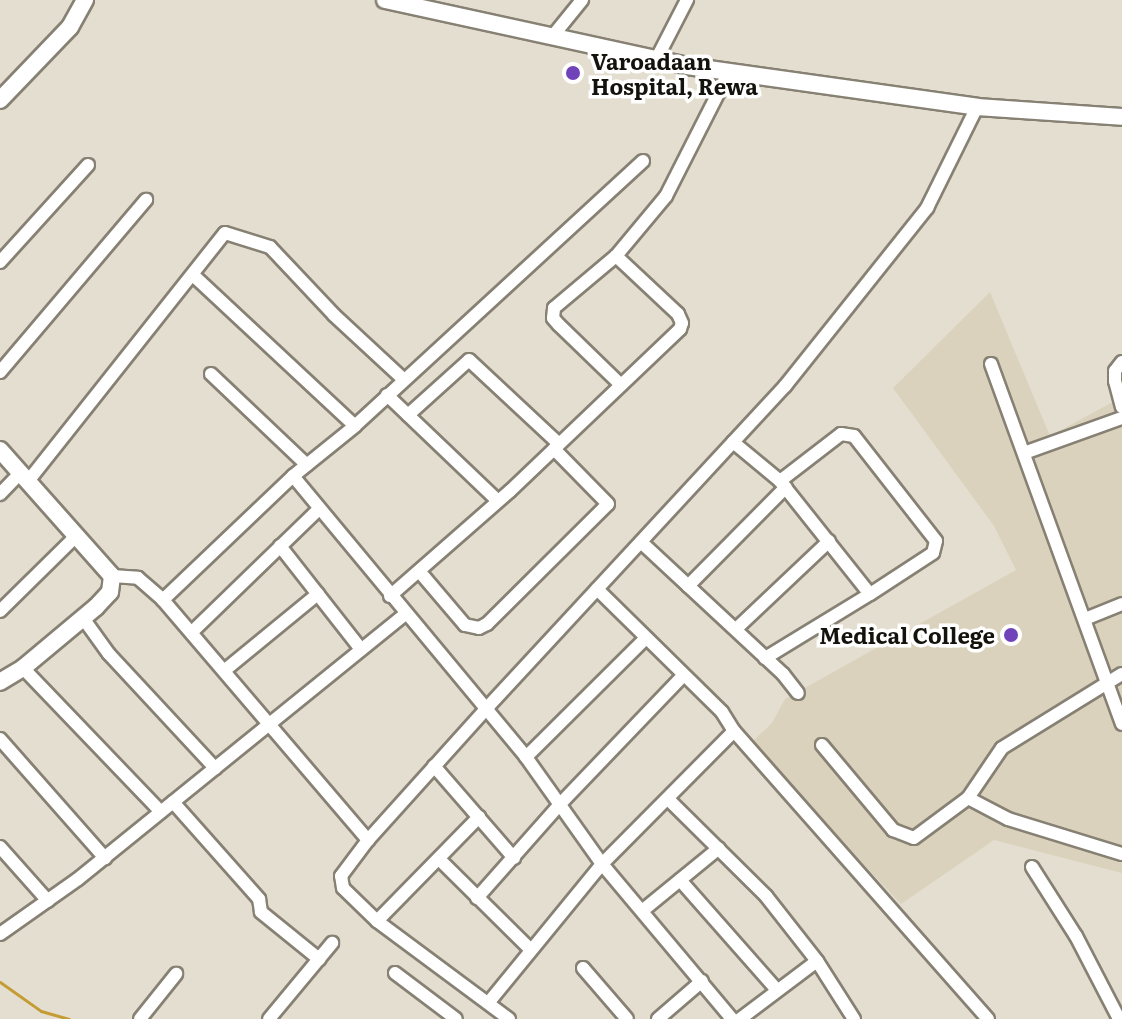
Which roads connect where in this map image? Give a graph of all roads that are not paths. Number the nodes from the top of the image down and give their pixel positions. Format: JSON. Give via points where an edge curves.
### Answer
{"nodes":[{"id":1,"x":85,"y":0,"type":"edge"},
{"id":2,"x":385,"y":0,"type":"edge"},
{"id":3,"x":582,"y":0,"type":"edge"},
{"id":4,"x":687,"y":0,"type":"edge"},
{"id":5,"x":552,"y":37,"type":"junction"},
{"id":6,"x":656,"y":60,"type":"junction"},
{"id":7,"x":729,"y":72,"type":"junction"},
{"id":8,"x":0,"y":100,"type":"edge"},
{"id":9,"x":977,"y":107,"type":"junction"},
{"id":10,"x":1122,"y":117,"type":"edge"},
{"id":11,"x":643,"y":161,"type":"dead end"},
{"id":12,"x":88,"y":165,"type":"dead end"},
{"id":13,"x":146,"y":200,"type":"dead end"},
{"id":14,"x":616,"y":256,"type":"junction"},
{"id":15,"x":1,"y":260,"type":"edge"},
{"id":16,"x":193,"y":275,"type":"junction"},
{"id":17,"x":1122,"y":362,"type":"edge"},
{"id":18,"x":991,"y":364,"type":"dead end"},
{"id":19,"x":0,"y":372,"type":"edge"},
{"id":20,"x":211,"y":374,"type":"dead end"},
{"id":21,"x":403,"y":379,"type":"junction"},
{"id":22,"x":621,"y":385,"type":"junction"},
{"id":23,"x":387,"y":395,"type":"junction"},
{"id":24,"x":1122,"y":407,"type":"edge"},
{"id":25,"x":408,"y":415,"type":"junction"},
{"id":26,"x":1122,"y":418,"type":"edge"},
{"id":27,"x":355,"y":426,"type":"junction"},
{"id":28,"x":733,"y":442,"type":"junction"},
{"id":29,"x":556,"y":446,"type":"junction"},
{"id":30,"x":0,"y":450,"type":"edge"},
{"id":31,"x":1024,"y":453,"type":"junction"},
{"id":32,"x":307,"y":465,"type":"junction"},
{"id":33,"x":25,"y":476,"type":"junction"},
{"id":34,"x":293,"y":476,"type":"junction"},
{"id":35,"x":783,"y":484,"type":"junction"},
{"id":36,"x":0,"y":494,"type":"edge"},
{"id":37,"x":498,"y":501,"type":"junction"},
{"id":38,"x":319,"y":509,"type":"junction"},
{"id":39,"x":77,"y":535,"type":"junction"},
{"id":40,"x":829,"y":541,"type":"junction"},
{"id":41,"x":641,"y":542,"type":"junction"},
{"id":42,"x":280,"y":546,"type":"junction"},
{"id":43,"x":419,"y":571,"type":"junction"},
{"id":44,"x":112,"y":576,"type":"junction"},
{"id":45,"x":688,"y":586,"type":"junction"},
{"id":46,"x":597,"y":589,"type":"junction"},
{"id":47,"x":318,"y":594,"type":"junction"},
{"id":48,"x":870,"y":594,"type":"junction"},
{"id":49,"x":390,"y":596,"type":"junction"},
{"id":50,"x":163,"y":600,"type":"junction"},
{"id":51,"x":1122,"y":604,"type":"edge"},
{"id":52,"x":0,"y":611,"type":"edge"},
{"id":53,"x":405,"y":614,"type":"junction"},
{"id":54,"x":83,"y":618,"type":"junction"},
{"id":55,"x":1085,"y":619,"type":"junction"},
{"id":56,"x":736,"y":629,"type":"junction"},
{"id":57,"x":193,"y":631,"type":"junction"},
{"id":58,"x":646,"y":638,"type":"junction"},
{"id":59,"x":360,"y":648,"type":"junction"},
{"id":60,"x":765,"y":658,"type":"junction"},
{"id":61,"x":23,"y":668,"type":"junction"},
{"id":62,"x":225,"y":670,"type":"junction"},
{"id":63,"x":1122,"y":674,"type":"edge"},
{"id":64,"x":683,"y":676,"type":"junction"},
{"id":65,"x":1109,"y":680,"type":"junction"},
{"id":66,"x":0,"y":682,"type":"edge"},
{"id":67,"x":798,"y":693,"type":"dead end"},
{"id":68,"x":485,"y":710,"type":"junction"},
{"id":69,"x":269,"y":724,"type":"junction"},
{"id":70,"x":1122,"y":724,"type":"edge"},
{"id":71,"x":734,"y":731,"type":"junction"},
{"id":72,"x":0,"y":739,"type":"edge"},
{"id":73,"x":822,"y":745,"type":"dead end"},
{"id":74,"x":526,"y":757,"type":"junction"},
{"id":75,"x":434,"y":766,"type":"junction"},
{"id":76,"x":215,"y":768,"type":"junction"},
{"id":77,"x":968,"y":798,"type":"junction"},
{"id":78,"x":668,"y":799,"type":"junction"},
{"id":79,"x":173,"y":802,"type":"junction"},
{"id":80,"x":561,"y":803,"type":"junction"},
{"id":81,"x":161,"y":812,"type":"junction"},
{"id":82,"x":479,"y":817,"type":"junction"},
{"id":83,"x":368,"y":840,"type":"junction"},
{"id":84,"x":0,"y":847,"type":"edge"},
{"id":85,"x":719,"y":848,"type":"junction"},
{"id":86,"x":1122,"y":854,"type":"edge"},
{"id":87,"x":105,"y":858,"type":"junction"},
{"id":88,"x":514,"y":858,"type":"junction"},
{"id":89,"x":440,"y":860,"type":"junction"},
{"id":90,"x":602,"y":864,"type":"junction"},
{"id":91,"x":1032,"y":867,"type":"dead end"},
{"id":92,"x":680,"y":880,"type":"junction"},
{"id":93,"x":477,"y":898,"type":"junction"},
{"id":94,"x":48,"y":901,"type":"junction"},
{"id":95,"x":642,"y":911,"type":"junction"},
{"id":96,"x":377,"y":921,"type":"junction"},
{"id":97,"x":0,"y":934,"type":"edge"},
{"id":98,"x":332,"y":943,"type":"dead end"},
{"id":99,"x":531,"y":950,"type":"junction"},
{"id":100,"x":319,"y":959,"type":"junction"},
{"id":101,"x":817,"y":961,"type":"junction"},
{"id":102,"x":583,"y":968,"type":"dead end"},
{"id":103,"x":395,"y":973,"type":"dead end"},
{"id":104,"x":176,"y":974,"type":"dead end"},
{"id":105,"x":702,"y":981,"type":"junction"},
{"id":106,"x":777,"y":990,"type":"junction"},
{"id":107,"x":489,"y":1002,"type":"junction"},
{"id":108,"x":140,"y":1019,"type":"edge"},
{"id":109,"x":269,"y":1019,"type":"edge"},
{"id":110,"x":456,"y":1019,"type":"edge"},
{"id":111,"x":509,"y":1019,"type":"edge"},
{"id":112,"x":627,"y":1019,"type":"edge"},
{"id":113,"x":658,"y":1019,"type":"edge"},
{"id":114,"x":732,"y":1019,"type":"edge"},
{"id":115,"x":740,"y":1019,"type":"edge"},
{"id":116,"x":854,"y":1019,"type":"edge"},
{"id":117,"x":988,"y":1019,"type":"edge"},
{"id":118,"x":1119,"y":1019,"type":"edge"}],
"edges":[{"from":1,"to":8,"type":"main road","via":[[70,27]]},
{"from":2,"to":5,"type":"main road"},
{"from":3,"to":5,"type":"street"},
{"from":4,"to":6,"type":"street"},
{"from":5,"to":6,"type":"main road"},
{"from":6,"to":7,"type":"main road"},
{"from":7,"to":9,"type":"main road"},
{"from":7,"to":14,"type":"street","via":[[666,196]]},
{"from":9,"to":10,"type":"main road"},
{"from":9,"to":28,"type":"street","via":[[940,185],[896,251]]},
{"from":11,"to":21,"type":"street"},
{"from":12,"to":15,"type":"street"},
{"from":13,"to":19,"type":"street"},
{"from":14,"to":22,"type":"street","via":[[682,323]]},
{"from":14,"to":22,"type":"street","via":[[554,308],[553,318]]},
{"from":16,"to":21,"type":"street","via":[[225,233],[264,242]]},
{"from":16,"to":27,"type":"street"},
{"from":16,"to":33,"type":"street"},
{"from":17,"to":24,"type":"street","via":[[1115,371]]},
{"from":18,"to":31,"type":"street"},
{"from":20,"to":32,"type":"street"},
{"from":21,"to":23,"type":"street"},
{"from":22,"to":29,"type":"street"},
{"from":23,"to":25,"type":"street"},
{"from":23,"to":27,"type":"street"},
{"from":25,"to":29,"type":"street","via":[[469,360]]},
{"from":25,"to":37,"type":"street"},
{"from":26,"to":31,"type":"street"},
{"from":27,"to":32,"type":"street"},
{"from":28,"to":35,"type":"street"},
{"from":28,"to":41,"type":"street"},
{"from":29,"to":37,"type":"street"},
{"from":29,"to":43,"type":"street","via":[[608,504],[487,624],[465,625]]},
{"from":30,"to":33,"type":"main road"},
{"from":31,"to":55,"type":"street"},
{"from":32,"to":34,"type":"street"},
{"from":33,"to":36,"type":"street"},
{"from":33,"to":39,"type":"main road"},
{"from":34,"to":38,"type":"street"},
{"from":34,"to":50,"type":"street"},
{"from":35,"to":40,"type":"street"},
{"from":35,"to":45,"type":"street"},
{"from":35,"to":48,"type":"street","via":[[841,434],[854,436],[936,541],[933,553]]},
{"from":37,"to":43,"type":"street"},
{"from":38,"to":42,"type":"street"},
{"from":38,"to":49,"type":"street"},
{"from":39,"to":44,"type":"main road"},
{"from":39,"to":52,"type":"street"},
{"from":40,"to":48,"type":"street"},
{"from":40,"to":56,"type":"street"},
{"from":41,"to":45,"type":"street"},
{"from":41,"to":46,"type":"street"},
{"from":42,"to":47,"type":"street"},
{"from":42,"to":57,"type":"street"},
{"from":43,"to":49,"type":"street"},
{"from":44,"to":50,"type":"street","via":[[138,578]]},
{"from":44,"to":54,"type":"main road","via":[[110,592]]},
{"from":45,"to":56,"type":"street"},
{"from":46,"to":58,"type":"street"},
{"from":46,"to":68,"type":"street"},
{"from":47,"to":59,"type":"street"},
{"from":47,"to":62,"type":"street"},
{"from":48,"to":60,"type":"street"},
{"from":49,"to":53,"type":"street"},
{"from":50,"to":57,"type":"street"},
{"from":51,"to":55,"type":"street"},
{"from":53,"to":59,"type":"street"},
{"from":53,"to":68,"type":"street"},
{"from":54,"to":61,"type":"main road"},
{"from":54,"to":76,"type":"street","via":[[109,654]]},
{"from":55,"to":65,"type":"street"},
{"from":56,"to":60,"type":"street"},
{"from":57,"to":62,"type":"street"},
{"from":58,"to":64,"type":"street"},
{"from":58,"to":74,"type":"street"},
{"from":59,"to":69,"type":"street"},
{"from":60,"to":67,"type":"street"},
{"from":61,"to":66,"type":"main road"},
{"from":61,"to":81,"type":"street"},
{"from":62,"to":69,"type":"street"},
{"from":63,"to":65,"type":"street"},
{"from":64,"to":71,"type":"street","via":[[722,712]]},
{"from":64,"to":80,"type":"street"},
{"from":65,"to":70,"type":"street"},
{"from":65,"to":77,"type":"street","via":[[1002,748]]},
{"from":68,"to":74,"type":"street"},
{"from":68,"to":75,"type":"street"},
{"from":69,"to":76,"type":"street"},
{"from":69,"to":83,"type":"street"},
{"from":71,"to":78,"type":"street"},
{"from":71,"to":117,"type":"street"},
{"from":72,"to":87,"type":"street"},
{"from":73,"to":77,"type":"street","via":[[893,830],[904,836],[920,836]]},
{"from":74,"to":80,"type":"street"},
{"from":75,"to":82,"type":"street"},
{"from":75,"to":83,"type":"street"},
{"from":76,"to":79,"type":"street"},
{"from":77,"to":86,"type":"street","via":[[1008,819]]},
{"from":78,"to":85,"type":"street"},
{"from":78,"to":90,"type":"street"},
{"from":79,"to":81,"type":"street"},
{"from":79,"to":100,"type":"street","via":[[259,899],[261,912]]},
{"from":80,"to":88,"type":"street"},
{"from":80,"to":90,"type":"street"},
{"from":81,"to":87,"type":"street"},
{"from":82,"to":88,"type":"street"},
{"from":82,"to":89,"type":"street"},
{"from":83,"to":96,"type":"street","via":[[340,881]]},
{"from":84,"to":94,"type":"street"},
{"from":85,"to":92,"type":"street"},
{"from":85,"to":101,"type":"street","via":[[766,896]]},
{"from":87,"to":94,"type":"street"},
{"from":88,"to":93,"type":"street"},
{"from":89,"to":93,"type":"street"},
{"from":89,"to":96,"type":"street"},
{"from":90,"to":95,"type":"street"},
{"from":90,"to":99,"type":"street"},
{"from":91,"to":118,"type":"street"},
{"from":92,"to":95,"type":"street"},
{"from":92,"to":106,"type":"street"},
{"from":93,"to":99,"type":"street"},
{"from":94,"to":97,"type":"street"},
{"from":95,"to":105,"type":"street"},
{"from":96,"to":107,"type":"street"},
{"from":98,"to":100,"type":"street"},
{"from":99,"to":107,"type":"street"},
{"from":100,"to":109,"type":"street"},
{"from":101,"to":106,"type":"street"},
{"from":101,"to":116,"type":"street"},
{"from":102,"to":112,"type":"street"},
{"from":103,"to":110,"type":"street"},
{"from":104,"to":108,"type":"street"},
{"from":105,"to":113,"type":"street"},
{"from":105,"to":114,"type":"street"},
{"from":106,"to":115,"type":"street"},
{"from":107,"to":111,"type":"street"}]}
